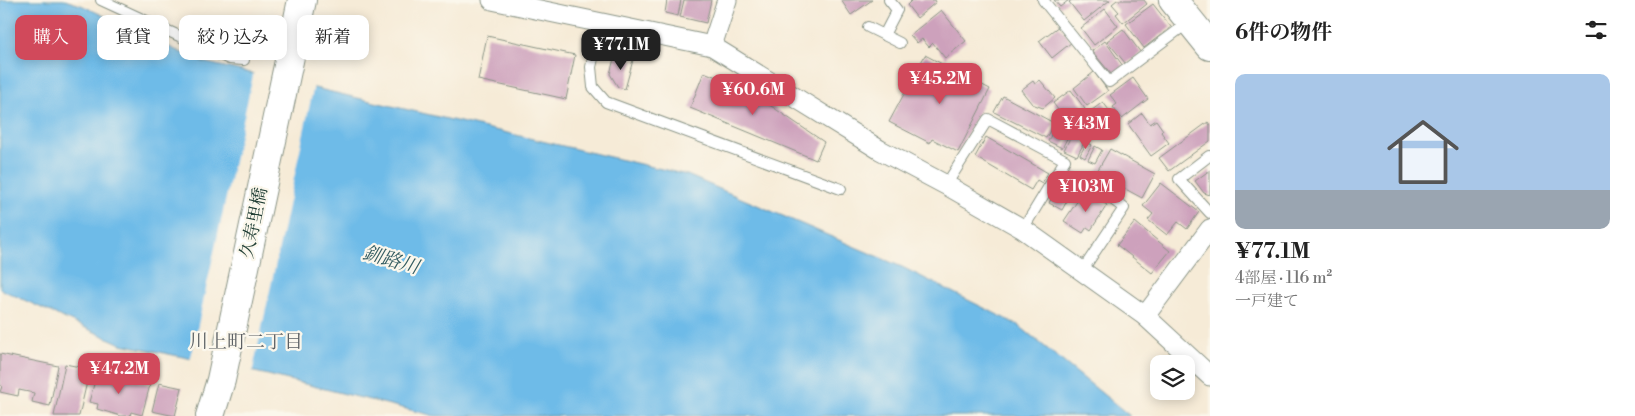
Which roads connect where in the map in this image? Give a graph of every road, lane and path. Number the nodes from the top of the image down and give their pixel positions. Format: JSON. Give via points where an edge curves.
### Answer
{"nodes":[{"id":1,"x":101,"y":0,"type":"edge"},
{"id":2,"x":302,"y":0,"type":"edge"},
{"id":3,"x":492,"y":0,"type":"edge"},
{"id":4,"x":727,"y":0,"type":"edge"},
{"id":5,"x":889,"y":0,"type":"edge"},
{"id":6,"x":1043,"y":0,"type":"edge"},
{"id":7,"x":1173,"y":0,"type":"edge"},
{"id":8,"x":1190,"y":21,"type":"junction"},
{"id":9,"x":601,"y":24,"type":"junction"},
{"id":10,"x":868,"y":27,"type":"dead end"},
{"id":11,"x":884,"y":35,"type":"junction"},
{"id":12,"x":179,"y":36,"type":"edge"},
{"id":13,"x":900,"y":43,"type":"dead end"},
{"id":14,"x":712,"y":46,"type":"junction"},
{"id":15,"x":1210,"y":46,"type":"edge"},
{"id":16,"x":1209,"y":156,"type":"edge"},
{"id":17,"x":946,"y":184,"type":"junction"},
{"id":18,"x":841,"y":189,"type":"dead end"},
{"id":19,"x":1098,"y":189,"type":"dead end"},
{"id":20,"x":1210,"y":213,"type":"edge"},
{"id":21,"x":1023,"y":229,"type":"junction"},
{"id":22,"x":1210,"y":229,"type":"edge"},
{"id":23,"x":1082,"y":271,"type":"junction"},
{"id":24,"x":1145,"y":316,"type":"junction"},
{"id":25,"x":1210,"y":376,"type":"edge"},
{"id":26,"x":210,"y":416,"type":"edge"}],
"edges":[{"from":1,"to":12,"type":"lane"},
{"from":2,"to":26,"type":"street","name":"久寿里橋","via":[[221,380]]},
{"from":3,"to":9,"type":"street"},
{"from":4,"to":14,"type":"street"},
{"from":5,"to":11,"type":"lane","via":[[897,10]]},
{"from":6,"to":8,"type":"lane","via":[[1109,82]]},
{"from":7,"to":8,"type":"street"},
{"from":8,"to":15,"type":"street"},
{"from":9,"to":14,"type":"street"},
{"from":9,"to":18,"type":"lane","via":[[590,67],[593,86],[606,102]]},
{"from":10,"to":11,"type":"lane"},
{"from":11,"to":13,"type":"lane"},
{"from":14,"to":17,"type":"street","via":[[880,150]]},
{"from":16,"to":20,"type":"lane","via":[[1179,179]]},
{"from":17,"to":21,"type":"street"},
{"from":17,"to":21,"type":"lane","via":[[988,119],[1065,160]]},
{"from":19,"to":23,"type":"lane","via":[[1124,208]]},
{"from":21,"to":23,"type":"street"},
{"from":22,"to":24,"type":"street"},
{"from":23,"to":24,"type":"street"},
{"from":24,"to":25,"type":"street"}]}
